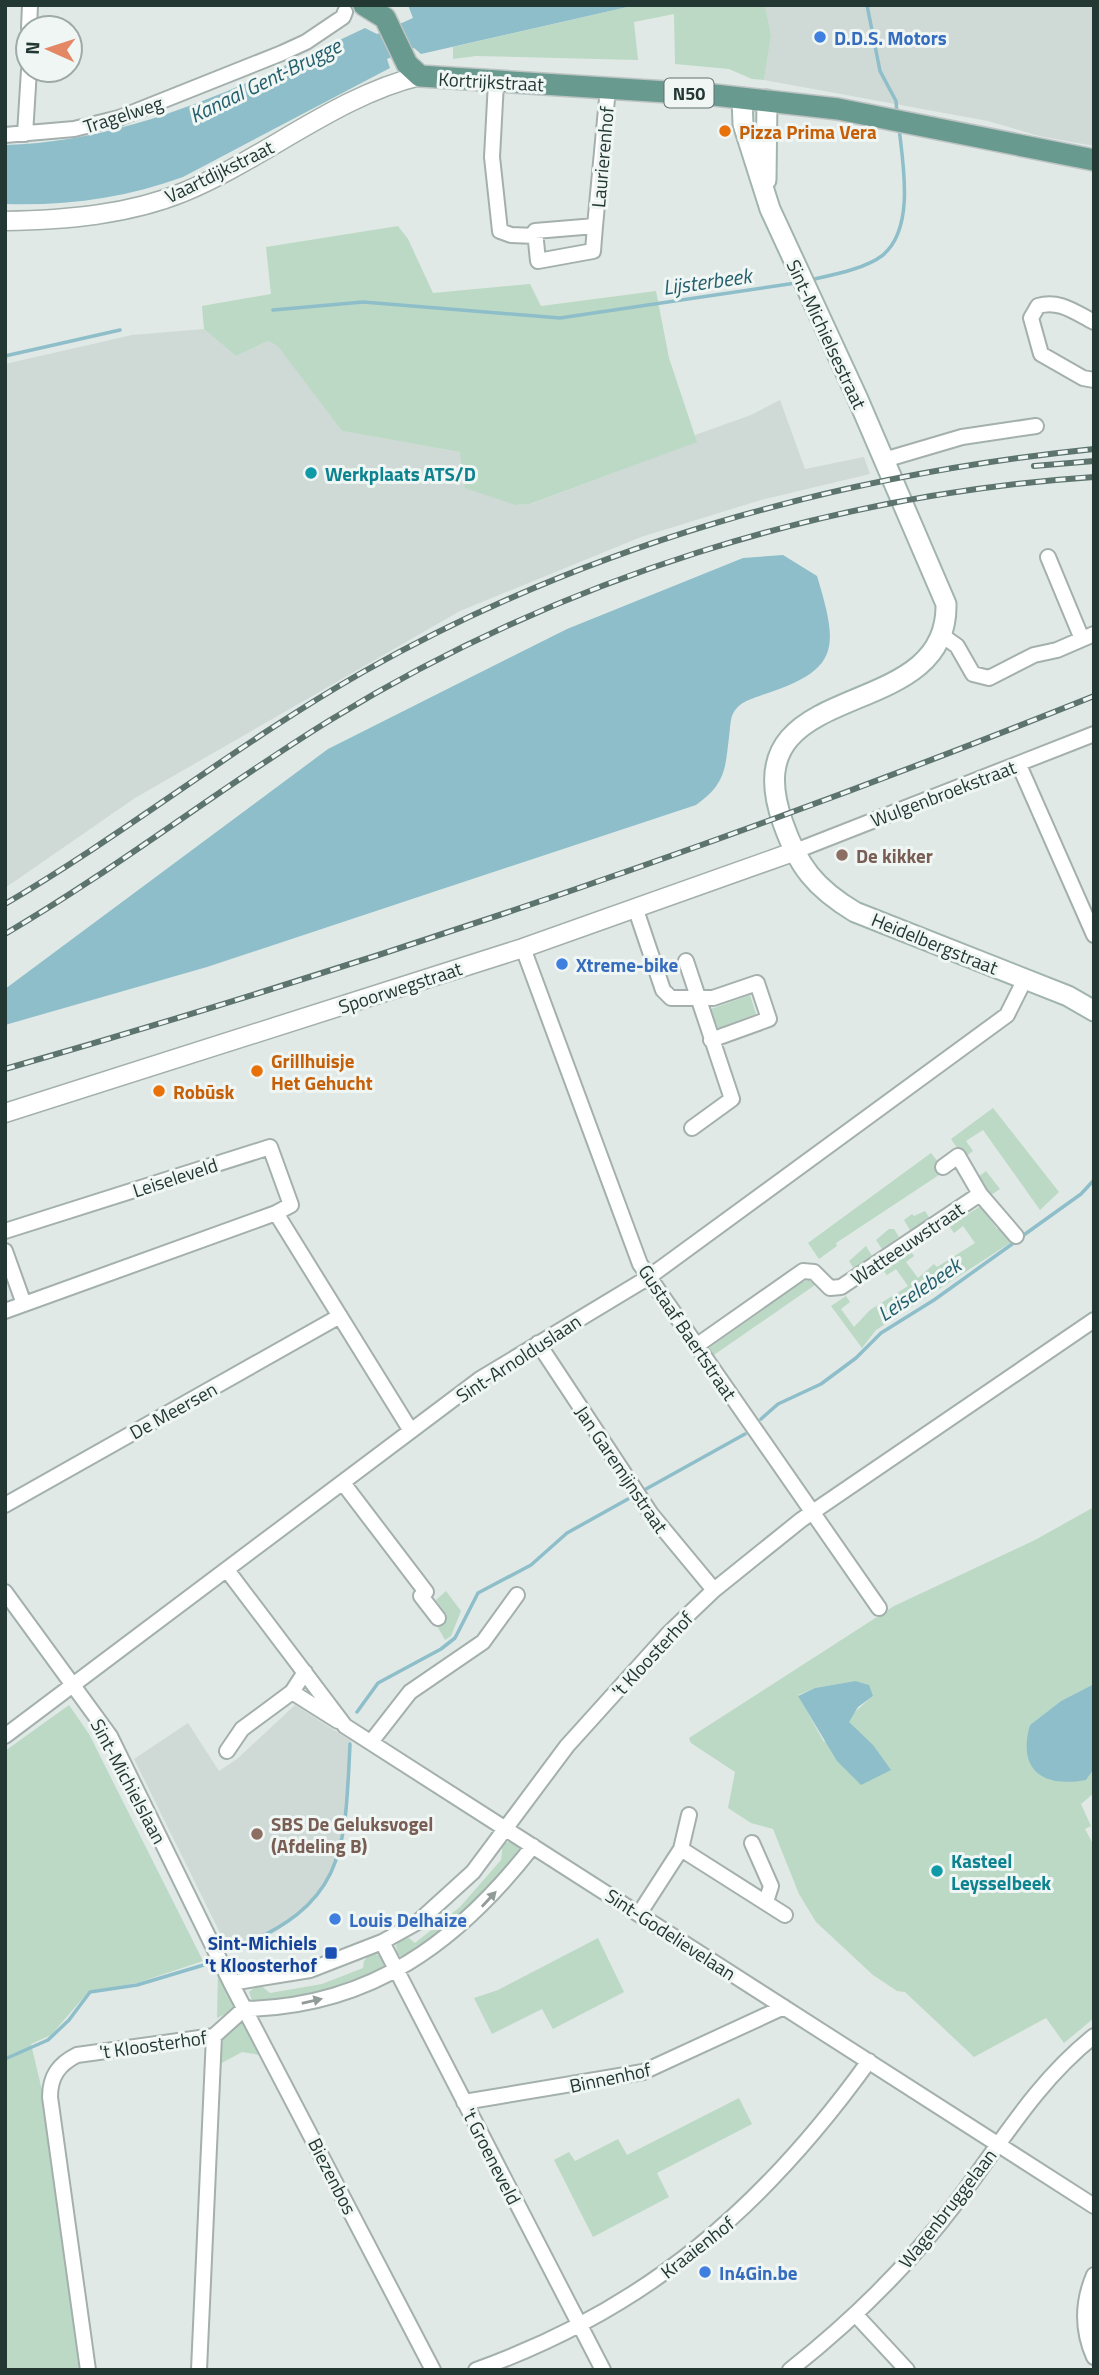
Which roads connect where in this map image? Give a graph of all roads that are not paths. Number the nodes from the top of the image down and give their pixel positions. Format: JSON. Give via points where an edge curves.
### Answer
{"nodes":[{"id":1,"x":364,"y":8,"type":"edge"},
{"id":2,"x":420,"y":76,"type":"junction"},
{"id":3,"x":495,"y":82,"type":"junction"},
{"id":4,"x":28,"y":84,"type":"edge"},
{"id":5,"x":600,"y":87,"type":"junction"},
{"id":6,"x":742,"y":98,"type":"junction"},
{"id":7,"x":767,"y":100,"type":"junction"},
{"id":8,"x":25,"y":134,"type":"junction"},
{"id":9,"x":5,"y":135,"type":"edge"},
{"id":10,"x":1094,"y":160,"type":"edge"},
{"id":11,"x":770,"y":209,"type":"junction"},
{"id":12,"x":5,"y":222,"type":"edge"},
{"id":13,"x":595,"y":226,"type":"junction"},
{"id":14,"x":536,"y":236,"type":"junction"},
{"id":15,"x":1094,"y":322,"type":"edge"},
{"id":16,"x":1094,"y":380,"type":"edge"},
{"id":17,"x":1036,"y":426,"type":"dead end"},
{"id":18,"x":884,"y":460,"type":"junction"},
{"id":19,"x":1048,"y":557,"type":"dead end"},
{"id":20,"x":943,"y":636,"type":"junction"},
{"id":21,"x":1088,"y":636,"type":"edge"},
{"id":22,"x":1094,"y":734,"type":"edge"},
{"id":23,"x":1018,"y":765,"type":"junction"},
{"id":24,"x":793,"y":852,"type":"junction"},
{"id":25,"x":636,"y":910,"type":"junction"},
{"id":26,"x":1094,"y":935,"type":"edge"},
{"id":27,"x":523,"y":948,"type":"junction"},
{"id":28,"x":686,"y":961,"type":"dead end"},
{"id":29,"x":1026,"y":979,"type":"junction"},
{"id":30,"x":698,"y":998,"type":"junction"},
{"id":31,"x":1094,"y":1011,"type":"edge"},
{"id":32,"x":711,"y":1040,"type":"junction"},
{"id":33,"x":5,"y":1113,"type":"edge"},
{"id":34,"x":692,"y":1128,"type":"dead end"},
{"id":35,"x":943,"y":1167,"type":"dead end"},
{"id":36,"x":980,"y":1194,"type":"junction"},
{"id":37,"x":276,"y":1213,"type":"junction"},
{"id":38,"x":5,"y":1231,"type":"edge"},
{"id":39,"x":1016,"y":1236,"type":"dead end"},
{"id":40,"x":5,"y":1251,"type":"edge"},
{"id":41,"x":649,"y":1277,"type":"junction"},
{"id":42,"x":24,"y":1304,"type":"junction"},
{"id":43,"x":5,"y":1311,"type":"edge"},
{"id":44,"x":340,"y":1316,"type":"junction"},
{"id":45,"x":1094,"y":1320,"type":"edge"},
{"id":46,"x":538,"y":1343,"type":"junction"},
{"id":47,"x":696,"y":1346,"type":"junction"},
{"id":48,"x":411,"y":1431,"type":"junction"},
{"id":49,"x":343,"y":1483,"type":"junction"},
{"id":50,"x":5,"y":1505,"type":"edge"},
{"id":51,"x":813,"y":1513,"type":"junction"},
{"id":52,"x":227,"y":1570,"type":"junction"},
{"id":53,"x":714,"y":1590,"type":"junction"},
{"id":54,"x":5,"y":1592,"type":"edge"},
{"id":55,"x":517,"y":1595,"type":"dead end"},
{"id":56,"x":879,"y":1608,"type":"dead end"},
{"id":57,"x":438,"y":1618,"type":"dead end"},
{"id":58,"x":305,"y":1672,"type":"junction"},
{"id":59,"x":73,"y":1686,"type":"junction"},
{"id":60,"x":292,"y":1692,"type":"junction"},
{"id":61,"x":345,"y":1726,"type":"junction"},
{"id":62,"x":5,"y":1735,"type":"edge"},
{"id":63,"x":371,"y":1742,"type":"junction"},
{"id":64,"x":227,"y":1751,"type":"dead end"},
{"id":65,"x":689,"y":1815,"type":"dead end"},
{"id":66,"x":507,"y":1829,"type":"junction"},
{"id":67,"x":752,"y":1843,"type":"dead end"},
{"id":68,"x":533,"y":1846,"type":"junction"},
{"id":69,"x":681,"y":1849,"type":"junction"},
{"id":70,"x":766,"y":1902,"type":"junction"},
{"id":71,"x":639,"y":1914,"type":"junction"},
{"id":72,"x":785,"y":1914,"type":"dead end"},
{"id":73,"x":382,"y":1942,"type":"junction"},
{"id":74,"x":397,"y":1970,"type":"junction"},
{"id":75,"x":231,"y":1983,"type":"junction"},
{"id":76,"x":784,"y":2007,"type":"junction"},
{"id":77,"x":244,"y":2009,"type":"junction"},
{"id":78,"x":214,"y":2036,"type":"junction"},
{"id":79,"x":1094,"y":2036,"type":"edge"},
{"id":80,"x":869,"y":2061,"type":"junction"},
{"id":81,"x":464,"y":2102,"type":"junction"},
{"id":82,"x":997,"y":2144,"type":"junction"},
{"id":83,"x":1094,"y":2206,"type":"edge"},
{"id":84,"x":1094,"y":2275,"type":"edge"},
{"id":85,"x":855,"y":2314,"type":"junction"},
{"id":86,"x":580,"y":2326,"type":"junction"},
{"id":87,"x":1094,"y":2357,"type":"edge"},
{"id":88,"x":88,"y":2370,"type":"edge"},
{"id":89,"x":199,"y":2370,"type":"edge"},
{"id":90,"x":433,"y":2370,"type":"edge"},
{"id":91,"x":476,"y":2370,"type":"edge"},
{"id":92,"x":603,"y":2370,"type":"edge"},
{"id":93,"x":790,"y":2370,"type":"edge"},
{"id":94,"x":907,"y":2370,"type":"edge"}],
"edges":[{"from":1,"to":2,"type":"main road","name":"Kortrijkstraat","via":[[385,18],[401,54]]},
{"from":1,"to":8,"type":"street","name":"Tragelweg","via":[[306,42],[194,90],[92,126]]},
{"from":2,"to":3,"type":"main road","name":"Kortrijkstraat","number":"N50"},
{"from":2,"to":12,"type":"street","name":"Vaartdijkstraat","via":[[348,105],[164,199],[101,214]]},
{"from":3,"to":5,"type":"main road","name":"Kortrijkstraat","number":"N50"},
{"from":3,"to":14,"type":"street","via":[[492,157],[500,231]]},
{"from":4,"to":8,"type":"street"},
{"from":5,"to":6,"type":"main road","number":"N50"},
{"from":5,"to":13,"type":"street","name":"Laurierenhof"},
{"from":6,"to":7,"type":"main road","number":"N50"},
{"from":6,"to":11,"type":"main road","name":"Sint-Michielsestraat","via":[[746,135]]},
{"from":7,"to":10,"type":"main road","number":"N50","via":[[884,117]]},
{"from":7,"to":11,"type":"main road","name":"Sint-Michielsestraat"},
{"from":8,"to":9,"type":"street","name":"Tragelweg"},
{"from":11,"to":18,"type":"main road","name":"Sint-Michielsestraat"},
{"from":13,"to":14,"type":"street","name":"Laurierenhof","via":[[535,230]]},
{"from":13,"to":14,"type":"street","name":"Laurierenhof","via":[[593,251],[538,261]]},
{"from":15,"to":16,"type":"street","via":[[1051,304],[1038,306],[1031,318],[1041,354],[1083,379]]},
{"from":17,"to":18,"type":"street","via":[[962,437]]},
{"from":18,"to":20,"type":"main road","name":"Sint-Michielsestraat","via":[[941,588],[946,604]]},
{"from":19,"to":21,"type":"street"},
{"from":20,"to":21,"type":"street","via":[[957,646],[972,674],[989,678],[1034,655]]},
{"from":20,"to":24,"type":"main road","via":[[904,678],[817,715],[787,743],[774,788]]},
{"from":22,"to":23,"type":"street","name":"Wulgenbroekstraat"},
{"from":23,"to":24,"type":"street","name":"Wulgenbroekstraat"},
{"from":23,"to":26,"type":"street"},
{"from":24,"to":25,"type":"street","name":"Spoorwegstraat"},
{"from":24,"to":29,"type":"main road","name":"Heidelbergstraat","via":[[821,887],[855,912]]},
{"from":25,"to":27,"type":"street","name":"Spoorwegstraat"},
{"from":25,"to":30,"type":"street","via":[[667,996]]},
{"from":27,"to":33,"type":"street","name":"Spoorwegstraat"},
{"from":27,"to":41,"type":"street","name":"Gustaaf Baertstraat","via":[[640,1264]]},
{"from":28,"to":30,"type":"street"},
{"from":29,"to":31,"type":"main road","name":"Heidelbergstraat"},
{"from":29,"to":41,"type":"street","name":"Sint-Arnolduslaan","via":[[1007,1015]]},
{"from":30,"to":32,"type":"street"},
{"from":30,"to":32,"type":"street","via":[[757,984],[769,1019]]},
{"from":32,"to":34,"type":"street","via":[[732,1099]]},
{"from":35,"to":36,"type":"street","name":"Watteeuwstraat","via":[[958,1156]]},
{"from":36,"to":39,"type":"street","name":"Watteeuwstraat"},
{"from":36,"to":47,"type":"street","name":"Watteeuwstraat","via":[[841,1287],[830,1287],[814,1272],[803,1271]]},
{"from":37,"to":38,"type":"street","name":"Leiseleveld","via":[[290,1205],[270,1147]]},
{"from":37,"to":42,"type":"street"},
{"from":37,"to":44,"type":"street"},
{"from":40,"to":42,"type":"street"},
{"from":41,"to":46,"type":"street","name":"Sint-Arnolduslaan"},
{"from":41,"to":47,"type":"street","name":"Gustaaf Baertstraat"},
{"from":42,"to":43,"type":"street"},
{"from":44,"to":48,"type":"street"},
{"from":44,"to":50,"type":"street","name":"De Meersen"},
{"from":45,"to":51,"type":"street","name":"'t Kloosterhof"},
{"from":46,"to":48,"type":"street","name":"Sint-Arnolduslaan"},
{"from":46,"to":53,"type":"street","name":"Jan Garemijnstraat","via":[[651,1514]]},
{"from":47,"to":51,"type":"street","name":"Gustaaf Baertstraat"},
{"from":48,"to":49,"type":"street","name":"Sint-Arnolduslaan"},
{"from":49,"to":52,"type":"street","name":"Sint-Arnolduslaan"},
{"from":49,"to":57,"type":"street","via":[[426,1592],[421,1596]]},
{"from":51,"to":53,"type":"street","name":"'t Kloosterhof"},
{"from":51,"to":56,"type":"street","name":"Gustaaf Baertstraat"},
{"from":52,"to":58,"type":"street","name":"Sint-Godelievelaan"},
{"from":52,"to":59,"type":"street","name":"Sint-Arnolduslaan"},
{"from":53,"to":66,"type":"street","name":"'t Kloosterhof","via":[[567,1746]]},
{"from":54,"to":59,"type":"street","name":"Sint-Michielslaan"},
{"from":55,"to":63,"type":"street","via":[[483,1642],[410,1692]]},
{"from":58,"to":60,"type":"street"},
{"from":58,"to":61,"type":"street","name":"Sint-Godelievelaan"},
{"from":59,"to":62,"type":"street","name":"Sint-Arnolduslaan"},
{"from":59,"to":75,"type":"street","name":"Sint-Michielslaan","via":[[110,1736]]},
{"from":60,"to":61,"type":"street","name":"Sint-Godelievelaan"},
{"from":60,"to":64,"type":"street","via":[[242,1729]]},
{"from":61,"to":63,"type":"street","name":"Sint-Godelievelaan"},
{"from":63,"to":66,"type":"street","name":"Sint-Godelievelaan"},
{"from":65,"to":69,"type":"street"},
{"from":66,"to":68,"type":"street","name":"Sint-Godelievelaan"},
{"from":66,"to":73,"type":"street","name":"'t Kloosterhof","via":[[446,1898],[418,1922]]},
{"from":67,"to":70,"type":"street","via":[[771,1886]]},
{"from":68,"to":71,"type":"street","name":"Sint-Godelievelaan"},
{"from":74,"to":68,"type":"street","one_way":true,"via":[[443,1941],[475,1913]]},
{"from":69,"to":70,"type":"street"},
{"from":69,"to":71,"type":"street"},
{"from":70,"to":72,"type":"street"},
{"from":71,"to":76,"type":"street","name":"Sint-Godelievelaan"},
{"from":73,"to":74,"type":"street","name":"'t Groeneveld"},
{"from":73,"to":75,"type":"street","name":"'t Kloosterhof","via":[[310,1970]]},
{"from":77,"to":74,"type":"street","one_way":true,"via":[[316,2001]]},
{"from":74,"to":81,"type":"street","name":"'t Groeneveld"},
{"from":75,"to":77,"type":"street","name":"Biezenbos"},
{"from":76,"to":80,"type":"street","name":"Sint-Godelievelaan"},
{"from":76,"to":81,"type":"street","name":"Binnenhof","via":[[643,2072]]},
{"from":77,"to":78,"type":"street","name":"'t Kloosterhof"},
{"from":77,"to":90,"type":"street","name":"Biezenbos"},
{"from":78,"to":88,"type":"street","name":"'t Kloosterhof","via":[[77,2055],[53,2076],[50,2097]]},
{"from":78,"to":89,"type":"street"},
{"from":79,"to":82,"type":"street","name":"Wagenbruggelaan","via":[[1044,2083]]},
{"from":80,"to":82,"type":"street","name":"Sint-Godelievelaan"},
{"from":80,"to":86,"type":"street","name":"Kraaienhof","via":[[799,2153],[737,2216],[655,2280]]},
{"from":81,"to":86,"type":"street","name":"'t Groeneveld"},
{"from":82,"to":83,"type":"street","name":"Sint-Godelievelaan"},
{"from":82,"to":85,"type":"street","name":"Wagenbruggelaan","via":[[932,2233]]},
{"from":84,"to":87,"type":"street","via":[[1085,2320]]},
{"from":85,"to":93,"type":"street","name":"Wagenbruggelaan"},
{"from":85,"to":94,"type":"street"},
{"from":86,"to":91,"type":"street","name":"Kraaienhof"},
{"from":86,"to":92,"type":"street","name":"'t Groeneveld"}]}
